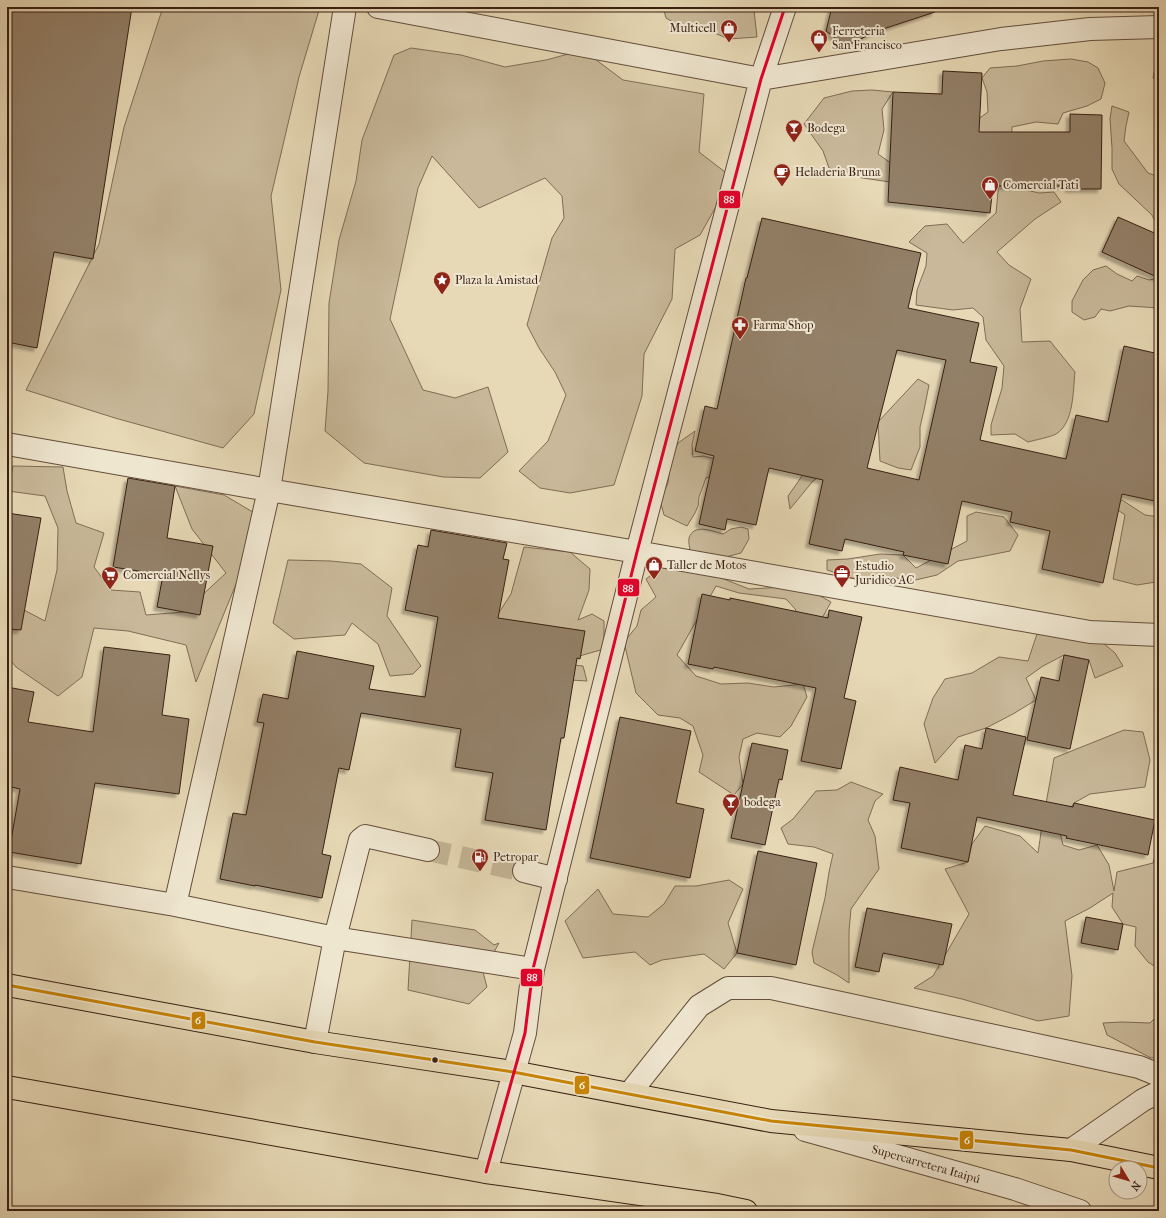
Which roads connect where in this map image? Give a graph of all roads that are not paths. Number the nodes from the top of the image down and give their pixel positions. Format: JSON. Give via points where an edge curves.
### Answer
{"nodes":[{"id":1,"x":345,"y":7,"type":"edge"},
{"id":2,"x":378,"y":7,"type":"edge"},
{"id":3,"x":785,"y":7,"type":"edge"},
{"id":4,"x":1159,"y":27,"type":"edge"},
{"id":5,"x":760,"y":79,"type":"junction"},
{"id":6,"x":7,"y":444,"type":"edge"},
{"id":7,"x":269,"y":490,"type":"junction"},
{"id":8,"x":637,"y":552,"type":"junction"},
{"id":9,"x":1159,"y":635,"type":"edge"},
{"id":10,"x":428,"y":850,"type":"tunnel mouth"},
{"id":11,"x":524,"y":871,"type":"tunnel mouth"},
{"id":12,"x":7,"y":877,"type":"edge"},
{"id":13,"x":556,"y":879,"type":"junction"},
{"id":14,"x":175,"y":905,"type":"junction"},
{"id":15,"x":335,"y":938,"type":"junction"},
{"id":16,"x":534,"y":970,"type":"junction"},
{"id":17,"x":7,"y":985,"type":"edge"},
{"id":18,"x":315,"y":1042,"type":"junction"},
{"id":19,"x":513,"y":1072,"type":"junction"},
{"id":20,"x":1159,"y":1075,"type":"edge"},
{"id":21,"x":7,"y":1087,"type":"edge"},
{"id":22,"x":1159,"y":1092,"type":"edge"},
{"id":23,"x":629,"y":1094,"type":"junction"},
{"id":24,"x":771,"y":1121,"type":"junction"},
{"id":25,"x":1071,"y":1150,"type":"junction"},
{"id":26,"x":1159,"y":1168,"type":"edge"},
{"id":27,"x":486,"y":1172,"type":"junction"},
{"id":28,"x":746,"y":1211,"type":"edge"},
{"id":29,"x":1080,"y":1211,"type":"edge"}],
"edges":[{"from":1,"to":7,"type":"street"},
{"from":2,"to":5,"type":"street"},
{"from":3,"to":5,"type":"street"},
{"from":4,"to":5,"type":"street","via":[[1090,30],[1001,39]]},
{"from":5,"to":8,"type":"street"},
{"from":6,"to":7,"type":"street"},
{"from":7,"to":8,"type":"street"},
{"from":7,"to":14,"type":"street"},
{"from":8,"to":9,"type":"street","via":[[1090,632]]},
{"from":8,"to":13,"type":"street"},
{"from":10,"to":15,"type":"street","via":[[365,836],[360,840]]},
{"from":11,"to":13,"type":"street"},
{"from":12,"to":14,"type":"street"},
{"from":13,"to":16,"type":"street"},
{"from":14,"to":15,"type":"street"},
{"from":15,"to":16,"type":"street"},
{"from":15,"to":18,"type":"street"},
{"from":16,"to":19,"type":"street","via":[[525,1033]]},
{"from":17,"to":18,"type":"highway"},
{"from":18,"to":19,"type":"highway"},
{"from":19,"to":23,"type":"highway"},
{"from":19,"to":27,"type":"street"},
{"from":20,"to":23,"type":"street","via":[[1139,1067],[770,988],[728,988],[699,1006]]},
{"from":21,"to":27,"type":"highway"},
{"from":22,"to":25,"type":"street","via":[[1143,1100]]},
{"from":23,"to":24,"type":"highway"},
{"from":24,"to":25,"type":"highway"},
{"from":24,"to":29,"type":"street","name":"Supercarretera Itaipú","via":[[1015,1188]]},
{"from":25,"to":26,"type":"highway"},
{"from":27,"to":28,"type":"highway"}]}
